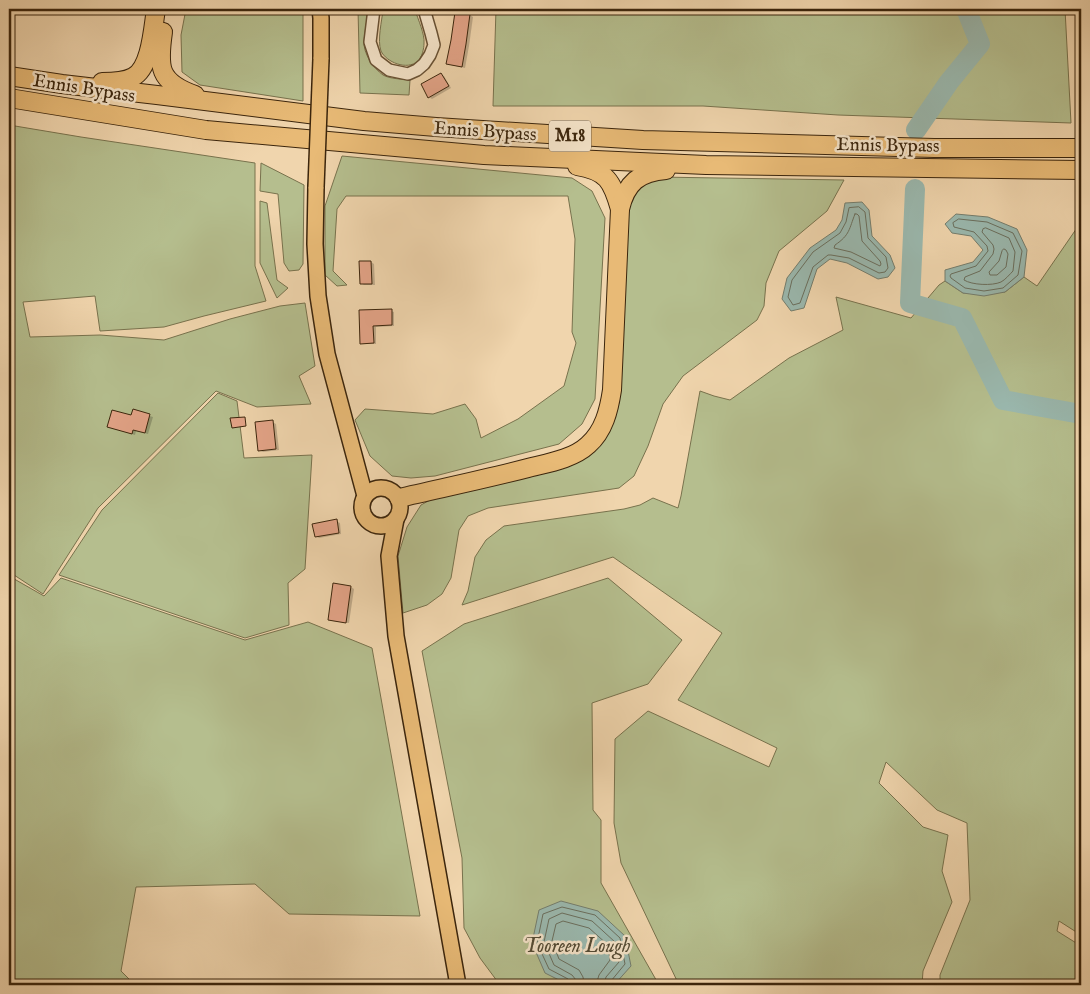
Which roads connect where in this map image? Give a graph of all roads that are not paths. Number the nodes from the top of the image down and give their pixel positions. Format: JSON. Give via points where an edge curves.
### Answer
{"nodes":[{"id":1,"x":156,"y":9,"type":"edge"},
{"id":2,"x":166,"y":9,"type":"edge"},
{"id":3,"x":320,"y":9,"type":"edge"},
{"id":4,"x":374,"y":9,"type":"edge"},
{"id":5,"x":424,"y":9,"type":"edge"},
{"id":6,"x":9,"y":76,"type":"edge"},
{"id":7,"x":62,"y":84,"type":"junction"},
{"id":8,"x":9,"y":98,"type":"edge"},
{"id":9,"x":219,"y":103,"type":"junction"},
{"id":10,"x":1081,"y":148,"type":"edge"},
{"id":11,"x":484,"y":155,"type":"junction"},
{"id":12,"x":706,"y":166,"type":"junction"},
{"id":13,"x":1081,"y":170,"type":"edge"},
{"id":14,"x":620,"y":209,"type":"junction"},
{"id":15,"x":357,"y":462,"type":"junction"},
{"id":16,"x":392,"y":493,"type":"junction"},
{"id":17,"x":365,"y":496,"type":"junction"},
{"id":18,"x":396,"y":519,"type":"junction"},
{"id":19,"x":375,"y":525,"type":"junction"},
{"id":20,"x":389,"y":556,"type":"junction"},
{"id":21,"x":458,"y":985,"type":"edge"}],
"edges":[{"from":1,"to":7,"type":"highway","via":[[149,52],[142,69],[134,77],[111,82]]},
{"from":2,"to":9,"type":"highway","via":[[161,43],[162,73],[183,91]]},
{"from":3,"to":15,"type":"main road","bridge":true,"via":[[322,60],[315,244],[318,296],[327,354]]},
{"from":4,"to":5,"type":"street","via":[[370,42],[376,60],[389,70],[408,74],[424,64],[434,45]]},
{"from":6,"to":7,"type":"highway","name":"Ennis Bypass","number":"M18"},
{"from":7,"to":9,"type":"highway","name":"Ennis Bypass","number":"M18"},
{"from":8,"to":11,"type":"highway","name":"Ennis Bypass","number":"M18","via":[[206,130]]},
{"from":9,"to":10,"type":"highway","name":"Ennis Bypass","number":"M18","via":[[364,121],[643,140],[924,148]]},
{"from":11,"to":12,"type":"highway","name":"Ennis Bypass","number":"M18"},
{"from":11,"to":14,"type":"highway","via":[[592,168],[611,184]]},
{"from":12,"to":13,"type":"highway","name":"Ennis Bypass","number":"M18"},
{"from":12,"to":14,"type":"highway","via":[[643,174],[622,198]]},
{"from":14,"to":16,"type":"highway","via":[[612,390],[609,408],[596,437],[573,455],[552,462]]},
{"from":15,"to":16,"type":"main road"},
{"from":15,"to":17,"type":"main road"},
{"from":16,"to":17,"type":"main road","via":[[378,488]]},
{"from":16,"to":18,"type":"main road","via":[[400,504]]},
{"from":17,"to":19,"type":"main road","via":[[363,514]]},
{"from":18,"to":19,"type":"main road","via":[[390,524]]},
{"from":18,"to":20,"type":"main road"},
{"from":19,"to":20,"type":"main road"},
{"from":20,"to":21,"type":"main road","via":[[396,636]]}]}
